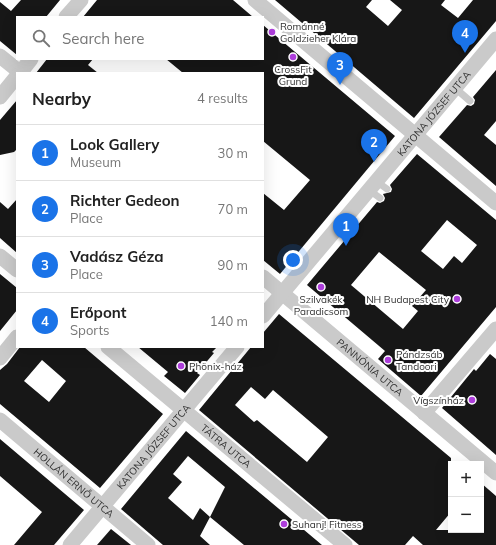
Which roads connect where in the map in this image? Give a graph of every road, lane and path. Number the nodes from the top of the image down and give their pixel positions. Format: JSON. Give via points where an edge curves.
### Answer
{"nodes":[{"id":1,"x":80,"y":0,"type":"edge"},
{"id":2,"x":255,"y":0,"type":"edge"},
{"id":3,"x":67,"y":16,"type":"edge"},
{"id":4,"x":496,"y":40,"type":"edge"},
{"id":5,"x":0,"y":56,"type":"edge"},
{"id":6,"x":30,"y":60,"type":"edge"},
{"id":7,"x":17,"y":72,"type":"edge"},
{"id":8,"x":21,"y":72,"type":"edge"},
{"id":9,"x":16,"y":78,"type":"edge"},
{"id":10,"x":455,"y":88,"type":"junction"},
{"id":11,"x":0,"y":97,"type":"edge"},
{"id":12,"x":470,"y":101,"type":"dead end"},
{"id":13,"x":415,"y":135,"type":"junction"},
{"id":14,"x":496,"y":203,"type":"edge"},
{"id":15,"x":0,"y":256,"type":"edge"},
{"id":16,"x":16,"y":269,"type":"edge"},
{"id":17,"x":264,"y":278,"type":"edge"},
{"id":18,"x":282,"y":293,"type":"junction"},
{"id":19,"x":264,"y":315,"type":"edge"},
{"id":20,"x":496,"y":329,"type":"edge"},
{"id":21,"x":16,"y":338,"type":"edge"},
{"id":22,"x":109,"y":348,"type":"edge"},
{"id":23,"x":236,"y":348,"type":"edge"},
{"id":24,"x":0,"y":358,"type":"edge"},
{"id":25,"x":183,"y":410,"type":"junction"},
{"id":26,"x":424,"y":413,"type":"junction"},
{"id":27,"x":0,"y":420,"type":"edge"},
{"id":28,"x":496,"y":473,"type":"edge"},
{"id":29,"x":102,"y":506,"type":"junction"},
{"id":30,"x":70,"y":545,"type":"edge"},
{"id":31,"x":148,"y":545,"type":"edge"},
{"id":32,"x":344,"y":545,"type":"edge"}],
"edges":[{"from":1,"to":3,"type":"street"},
{"from":2,"to":13,"type":"street"},
{"from":4,"to":10,"type":"street","name":"KATONA JÓZSEF UTCA"},
{"from":5,"to":7,"type":"street"},
{"from":6,"to":8,"type":"street"},
{"from":9,"to":11,"type":"street"},
{"from":10,"to":12,"type":"lane"},
{"from":10,"to":13,"type":"street","name":"KATONA JÓZSEF UTCA"},
{"from":13,"to":14,"type":"street"},
{"from":13,"to":18,"type":"street","name":"KATONA JÓZSEF UTCA","via":[[378,190]]},
{"from":15,"to":16,"type":"street"},
{"from":17,"to":18,"type":"street","name":"PANNÓNIA UTCA"},
{"from":18,"to":19,"type":"street","name":"KATONA JÓZSEF UTCA"},
{"from":18,"to":26,"type":"street","name":"PANNÓNIA UTCA"},
{"from":20,"to":26,"type":"street"},
{"from":21,"to":24,"type":"street"},
{"from":22,"to":25,"type":"street","name":"TÁTRA UTCA"},
{"from":23,"to":25,"type":"street","name":"KATONA JÓZSEF UTCA"},
{"from":25,"to":29,"type":"street","name":"KATONA JÓZSEF UTCA"},
{"from":25,"to":32,"type":"street","name":"TÁTRA UTCA"},
{"from":26,"to":28,"type":"street","name":"PANNÓNIA UTCA"},
{"from":27,"to":29,"type":"street","name":"HOLLÁN ERNŐ UTCA"},
{"from":29,"to":30,"type":"street","name":"KATONA JÓZSEF UTCA"},
{"from":29,"to":31,"type":"street","name":"HOLLÁN ERNŐ UTCA"}]}
